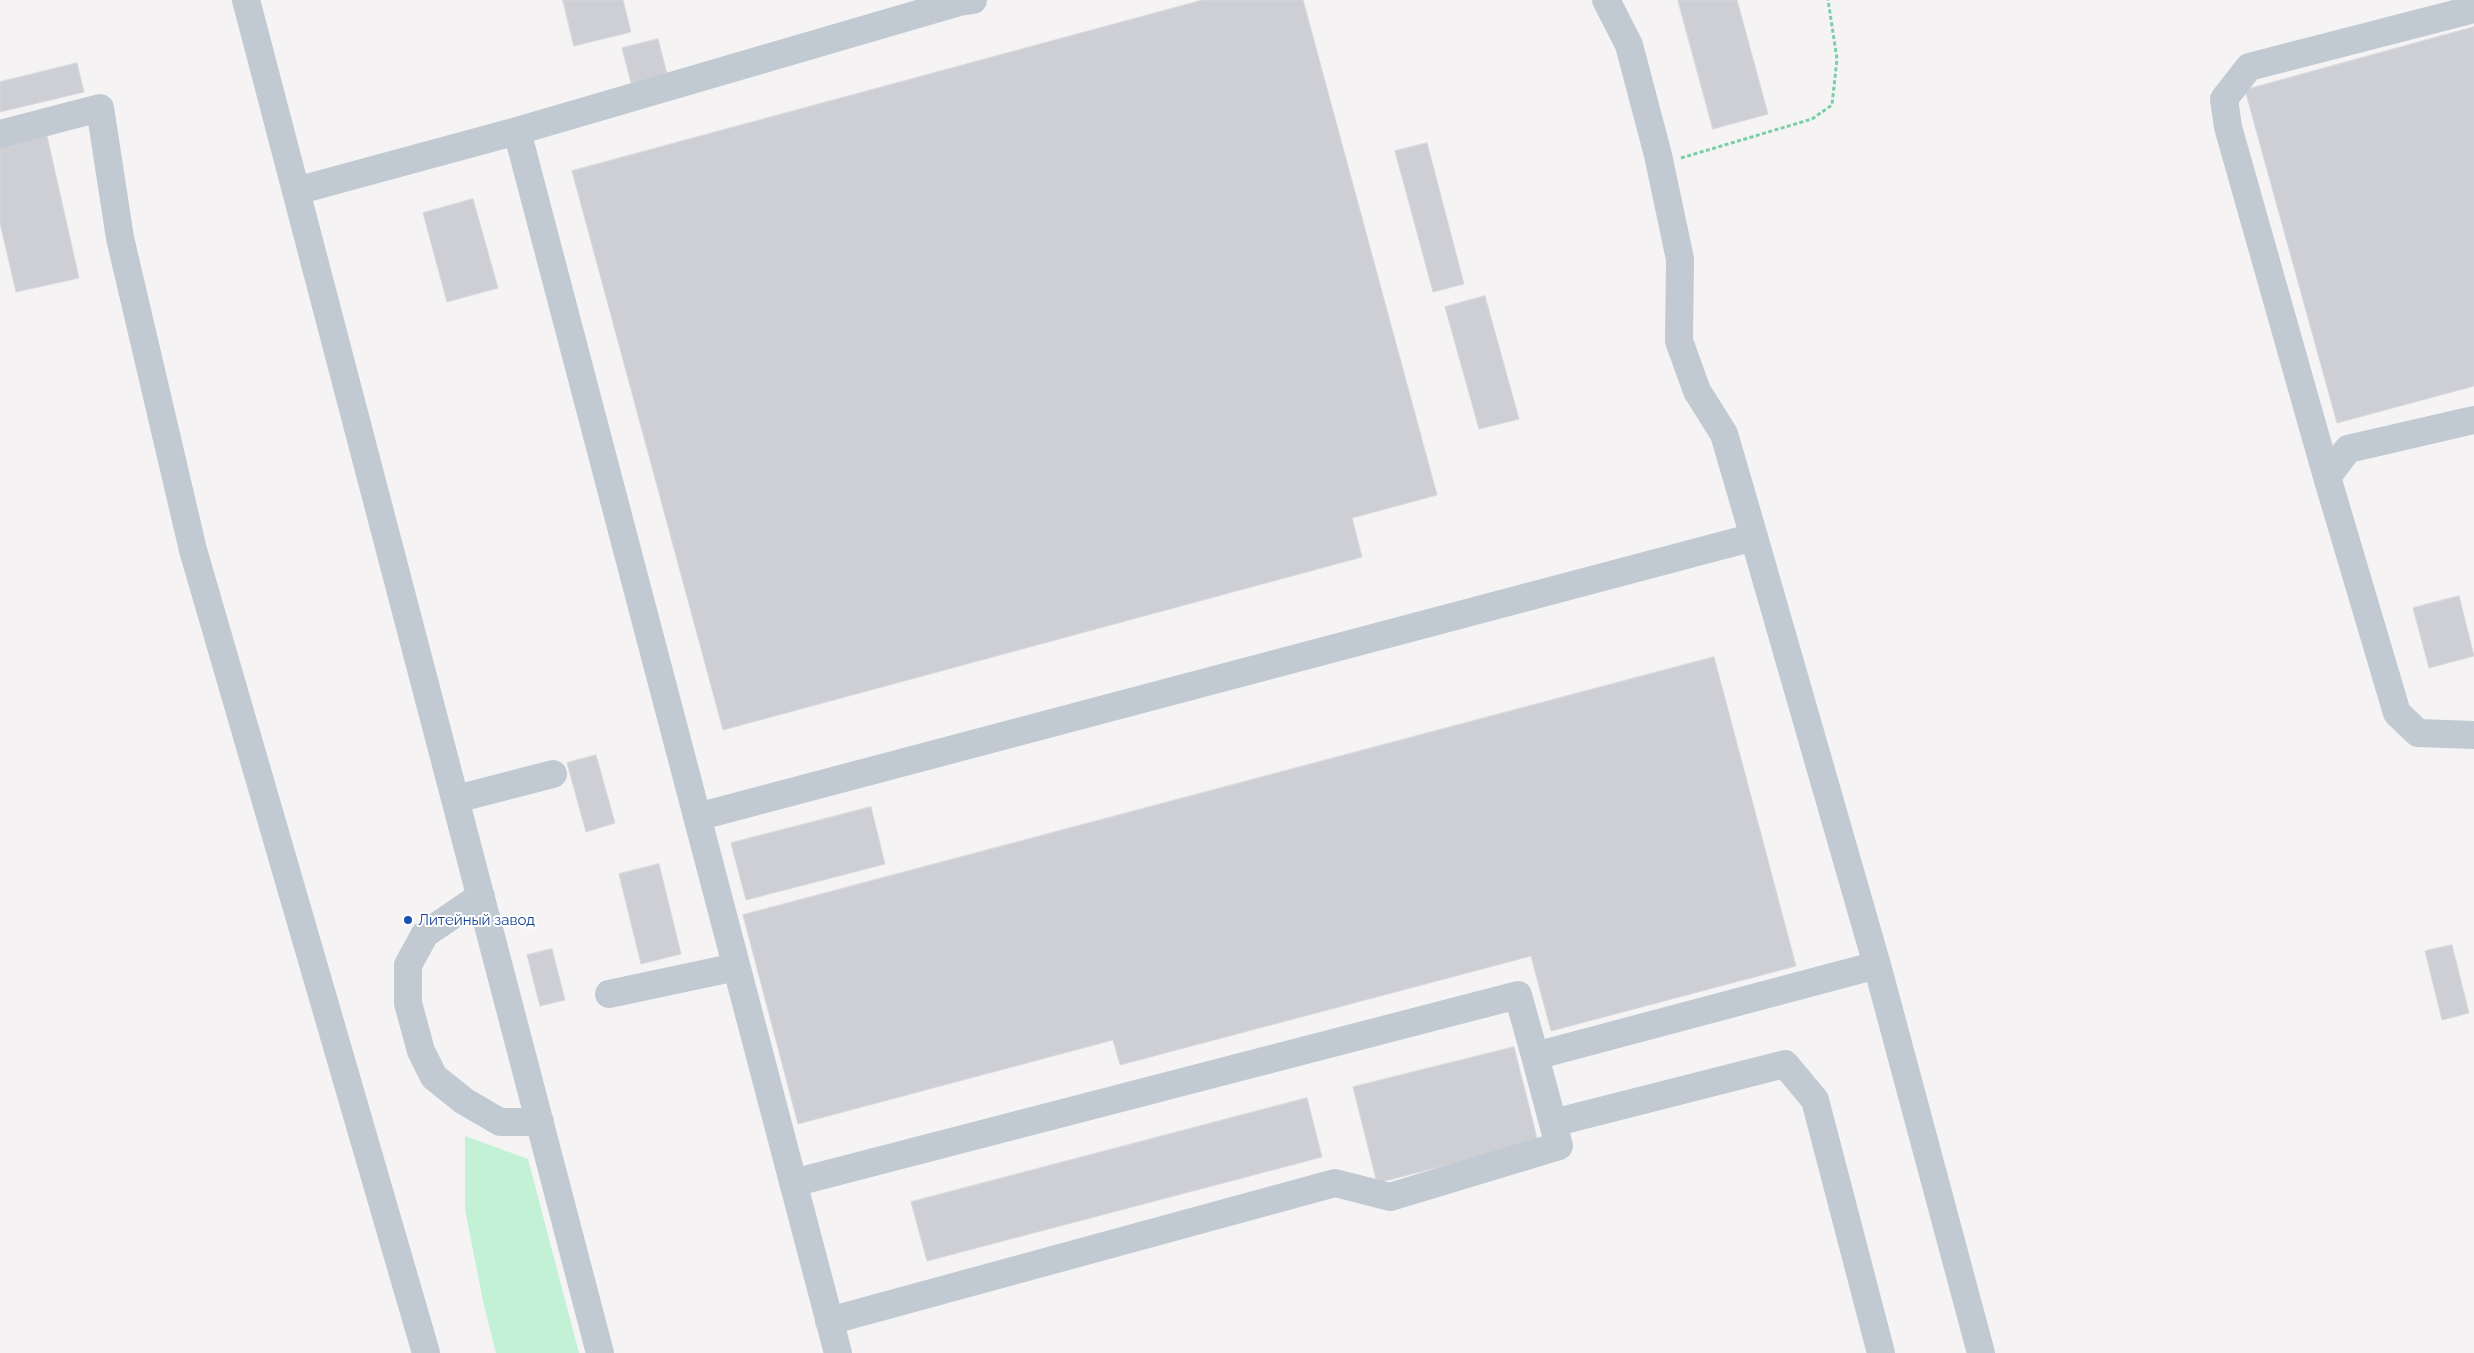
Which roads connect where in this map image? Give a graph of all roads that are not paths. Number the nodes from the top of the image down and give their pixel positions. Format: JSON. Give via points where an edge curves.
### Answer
{"nodes":[{"id":1,"x":246,"y":0,"type":"edge"},
{"id":2,"x":973,"y":0,"type":"edge"},
{"id":3,"x":1606,"y":0,"type":"edge"},
{"id":4,"x":2474,"y":9,"type":"edge"},
{"id":5,"x":517,"y":131,"type":"junction"},
{"id":6,"x":0,"y":134,"type":"edge"},
{"id":7,"x":296,"y":191,"type":"junction"},
{"id":8,"x":2474,"y":420,"type":"edge"},
{"id":9,"x":2327,"y":477,"type":"junction"},
{"id":10,"x":1754,"y":537,"type":"junction"},
{"id":11,"x":2474,"y":735,"type":"edge"},
{"id":12,"x":552,"y":774,"type":"dead end"},
{"id":13,"x":456,"y":799,"type":"junction"},
{"id":14,"x":697,"y":817,"type":"junction"},
{"id":15,"x":481,"y":896,"type":"junction"},
{"id":16,"x":1877,"y":965,"type":"junction"},
{"id":17,"x":736,"y":967,"type":"junction"},
{"id":18,"x":610,"y":994,"type":"dead end"},
{"id":19,"x":1534,"y":1056,"type":"junction"},
{"id":20,"x":540,"y":1122,"type":"junction"},
{"id":21,"x":1552,"y":1124,"type":"junction"},
{"id":22,"x":793,"y":1183,"type":"junction"},
{"id":23,"x":829,"y":1322,"type":"junction"},
{"id":24,"x":426,"y":1353,"type":"edge"},
{"id":25,"x":600,"y":1353,"type":"edge"},
{"id":26,"x":838,"y":1353,"type":"edge"},
{"id":27,"x":1881,"y":1353,"type":"edge"},
{"id":28,"x":1981,"y":1353,"type":"edge"}],
"edges":[{"from":1,"to":7,"type":"street"},
{"from":2,"to":5,"type":"street"},
{"from":3,"to":10,"type":"street","via":[[1629,44],[1660,164],[1680,260],[1678,341],[1697,391],[1724,434]]},
{"from":4,"to":9,"type":"street","via":[[2250,67],[2224,100],[2228,127]]},
{"from":5,"to":7,"type":"street"},
{"from":5,"to":14,"type":"street"},
{"from":6,"to":24,"type":"street","via":[[100,108],[120,238],[193,550]]},
{"from":7,"to":13,"type":"street"},
{"from":8,"to":9,"type":"street","via":[[2348,449]]},
{"from":9,"to":11,"type":"street","via":[[2397,713],[2418,733]]},
{"from":10,"to":14,"type":"street"},
{"from":10,"to":16,"type":"street"},
{"from":12,"to":13,"type":"street"},
{"from":13,"to":15,"type":"street"},
{"from":14,"to":17,"type":"street"},
{"from":15,"to":20,"type":"street"},
{"from":15,"to":20,"type":"street","via":[[425,934],[408,965],[408,1003],[421,1051],[434,1077],[464,1102],[500,1122]]},
{"from":16,"to":19,"type":"street"},
{"from":16,"to":28,"type":"street"},
{"from":17,"to":18,"type":"street"},
{"from":17,"to":22,"type":"street"},
{"from":19,"to":21,"type":"street"},
{"from":19,"to":22,"type":"street","via":[[1518,995]]},
{"from":20,"to":25,"type":"street"},
{"from":21,"to":23,"type":"street","via":[[1559,1146],[1390,1197],[1335,1183]]},
{"from":21,"to":27,"type":"street","via":[[1785,1064],[1815,1100]]},
{"from":22,"to":23,"type":"street"},
{"from":23,"to":26,"type":"street"}]}
